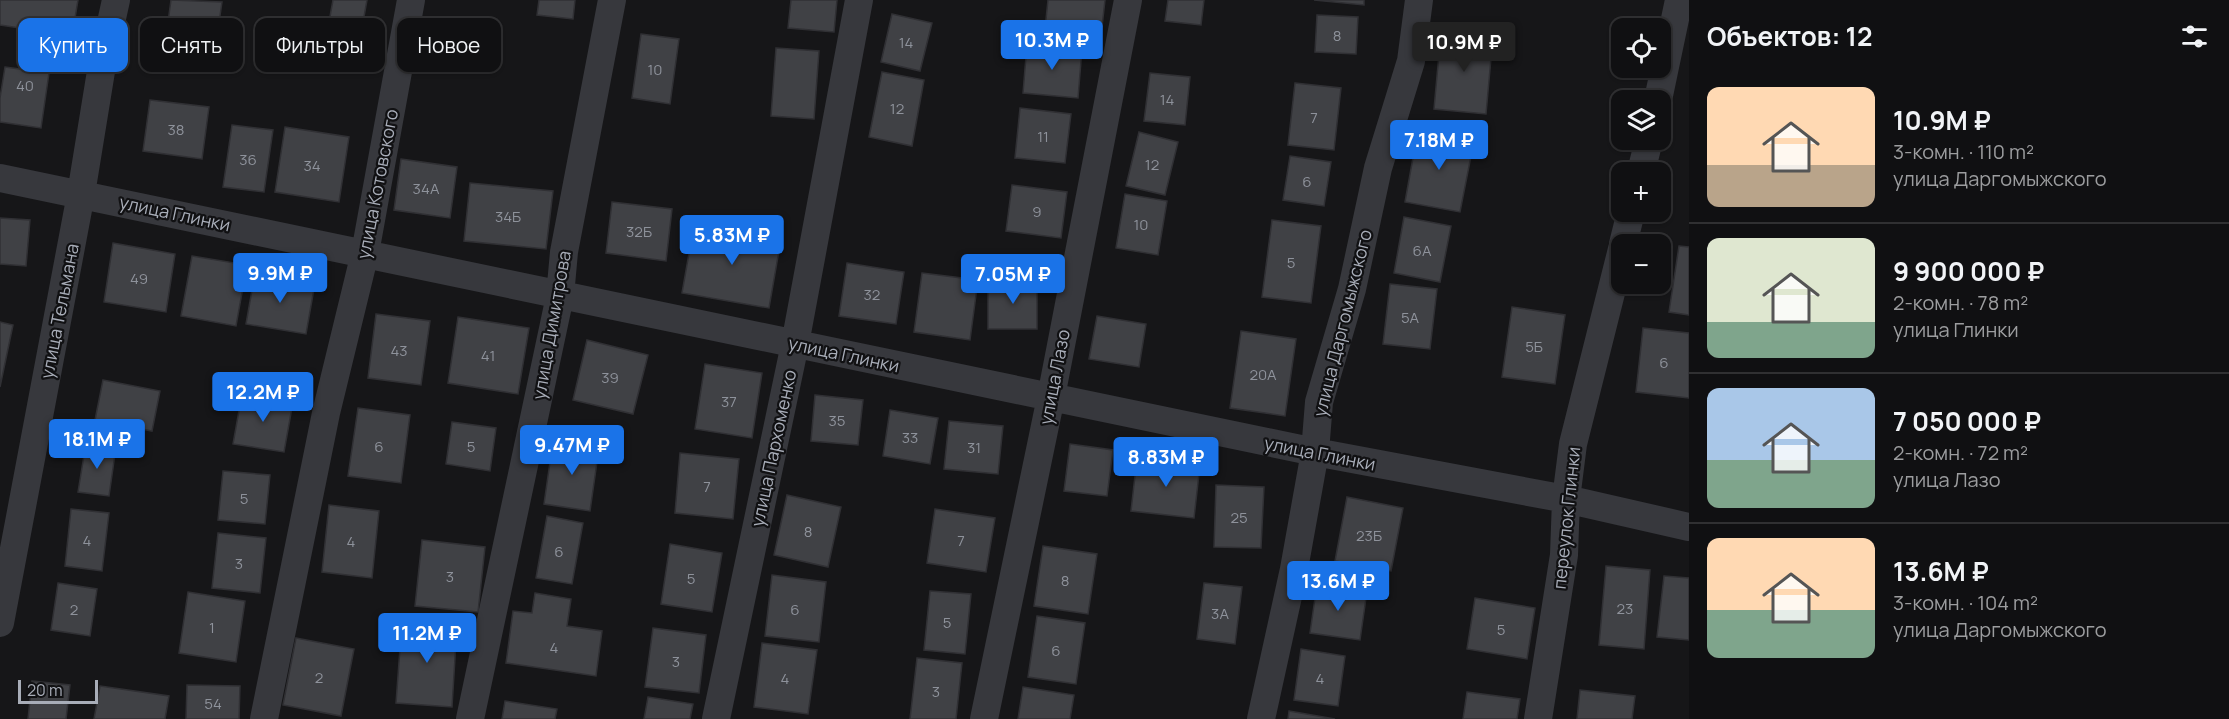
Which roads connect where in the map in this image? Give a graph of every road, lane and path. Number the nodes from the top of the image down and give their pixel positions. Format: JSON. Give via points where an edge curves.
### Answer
{"nodes":[{"id":1,"x":116,"y":0,"type":"edge"},
{"id":2,"x":411,"y":0,"type":"edge"},
{"id":3,"x":612,"y":0,"type":"edge"},
{"id":4,"x":859,"y":0,"type":"edge"},
{"id":5,"x":1128,"y":0,"type":"edge"},
{"id":6,"x":1419,"y":0,"type":"edge"},
{"id":7,"x":1679,"y":0,"type":"edge"},
{"id":8,"x":1660,"y":90,"type":"edge"},
{"id":9,"x":0,"y":178,"type":"edge"},
{"id":10,"x":81,"y":194,"type":"junction"},
{"id":11,"x":365,"y":253,"type":"junction"},
{"id":12,"x":1611,"y":293,"type":"edge"},
{"id":13,"x":560,"y":296,"type":"junction"},
{"id":14,"x":795,"y":344,"type":"junction"},
{"id":15,"x":1051,"y":397,"type":"junction"},
{"id":16,"x":1315,"y":452,"type":"junction"},
{"id":17,"x":1566,"y":499,"type":"junction"},
{"id":18,"x":1689,"y":527,"type":"edge"},
{"id":19,"x":0,"y":622,"type":"edge"},
{"id":20,"x":264,"y":719,"type":"edge"},
{"id":21,"x":470,"y":719,"type":"edge"},
{"id":22,"x":716,"y":719,"type":"edge"},
{"id":23,"x":984,"y":719,"type":"edge"},
{"id":24,"x":1261,"y":719,"type":"edge"},
{"id":25,"x":1538,"y":719,"type":"edge"}],
"edges":[{"from":1,"to":10,"type":"street","name":"улица Тельмана"},
{"from":2,"to":11,"type":"street","name":"улица Котовского"},
{"from":3,"to":13,"type":"street","name":"улица Димитрова","via":[[564,252]]},
{"from":4,"to":14,"type":"street","name":"улица Пархоменко"},
{"from":5,"to":15,"type":"street","name":"улица Лазо"},
{"from":6,"to":16,"type":"street","name":"улица Даргомыжского","via":[[1411,61],[1378,168],[1352,289],[1319,402]]},
{"from":7,"to":8,"type":"street"},
{"from":9,"to":10,"type":"street","name":"улица Глинки"},
{"from":10,"to":11,"type":"street","name":"улица Глинки"},
{"from":10,"to":19,"type":"street","name":"улица Тельмана"},
{"from":11,"to":13,"type":"street","name":"улица Глинки"},
{"from":11,"to":20,"type":"street","name":"улица Котовского","via":[[326,413]]},
{"from":12,"to":17,"type":"street","name":"переулок Глинки","via":[[1573,444]]},
{"from":13,"to":14,"type":"street","name":"улица Глинки"},
{"from":13,"to":21,"type":"street","name":"улица Димитрова"},
{"from":14,"to":15,"type":"street","name":"улица Глинки"},
{"from":14,"to":22,"type":"street","name":"улица Пархоменко"},
{"from":15,"to":16,"type":"street","name":"улица Глинки"},
{"from":15,"to":23,"type":"street","name":"улица Лазо"},
{"from":16,"to":17,"type":"street","name":"улица Глинки"},
{"from":16,"to":24,"type":"street","name":"улица Даргомыжского"},
{"from":17,"to":18,"type":"street","name":"улица Глинки"},
{"from":17,"to":25,"type":"street","name":"переулок Глинки","via":[[1564,555]]}]}
